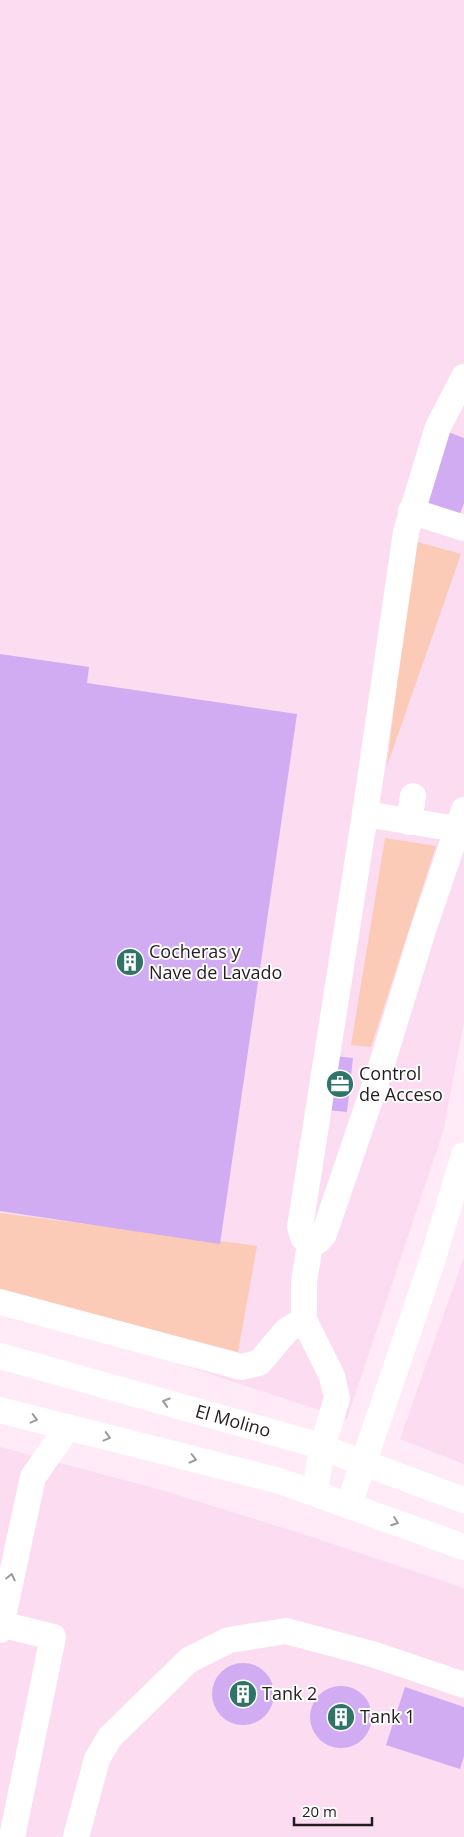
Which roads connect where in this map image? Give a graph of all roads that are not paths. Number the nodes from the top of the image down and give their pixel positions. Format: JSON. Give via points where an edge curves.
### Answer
{"nodes":[{"id":1,"x":464,"y":377,"type":"edge"},
{"id":2,"x":411,"y":511,"type":"junction"},
{"id":3,"x":464,"y":528,"type":"edge"},
{"id":4,"x":413,"y":796,"type":"dead end"},
{"id":5,"x":365,"y":814,"type":"junction"},
{"id":6,"x":461,"y":820,"type":"edge"},
{"id":7,"x":409,"y":822,"type":"junction"},
{"id":8,"x":464,"y":1155,"type":"edge"},
{"id":9,"x":310,"y":1244,"type":"junction"},
{"id":10,"x":0,"y":1302,"type":"edge"},
{"id":11,"x":304,"y":1320,"type":"junction"},
{"id":12,"x":0,"y":1356,"type":"edge"},
{"id":13,"x":0,"y":1410,"type":"edge"},
{"id":14,"x":68,"y":1427,"type":"junction"},
{"id":15,"x":322,"y":1448,"type":"junction"},
{"id":16,"x":363,"y":1463,"type":"junction"},
{"id":17,"x":315,"y":1492,"type":"junction"},
{"id":18,"x":464,"y":1500,"type":"edge"},
{"id":19,"x":349,"y":1505,"type":"junction"},
{"id":20,"x":464,"y":1548,"type":"edge"},
{"id":21,"x":0,"y":1626,"type":"edge"},
{"id":22,"x":464,"y":1685,"type":"edge"},
{"id":23,"x":12,"y":1837,"type":"edge"},
{"id":24,"x":76,"y":1837,"type":"edge"}],
"edges":[{"from":1,"to":2,"type":"street","via":[[438,427]]},
{"from":2,"to":3,"type":"street"},
{"from":2,"to":5,"type":"street"},
{"from":4,"to":7,"type":"street"},
{"from":5,"to":7,"type":"street"},
{"from":5,"to":9,"type":"street","via":[[300,1227],[303,1238]]},
{"from":6,"to":7,"type":"street"},
{"from":6,"to":9,"type":"street","via":[[424,927],[382,1067],[324,1234]]},
{"from":8,"to":16,"type":"street","via":[[432,1262]]},
{"from":9,"to":11,"type":"street","via":[[304,1282]]},
{"from":10,"to":11,"type":"street","via":[[242,1367],[259,1363],[287,1330]]},
{"from":11,"to":15,"type":"street","via":[[332,1376],[336,1398]]},
{"from":15,"to":12,"type":"street","name":"El Molino","one_way":true},
{"from":13,"to":14,"type":"street","one_way":true},
{"from":14,"to":17,"type":"street","one_way":true},
{"from":21,"to":14,"type":"street","one_way":true,"via":[[33,1476]]},
{"from":15,"to":16,"type":"street","name":"El Molino"},
{"from":15,"to":17,"type":"street"},
{"from":16,"to":18,"type":"street","name":"El Molino"},
{"from":16,"to":19,"type":"street"},
{"from":17,"to":19,"type":"street"},
{"from":19,"to":20,"type":"street","one_way":true},
{"from":21,"to":23,"type":"street","via":[[53,1637]]},
{"from":22,"to":24,"type":"street","via":[[286,1630],[229,1640],[189,1660],[110,1737],[97,1759]]}]}
